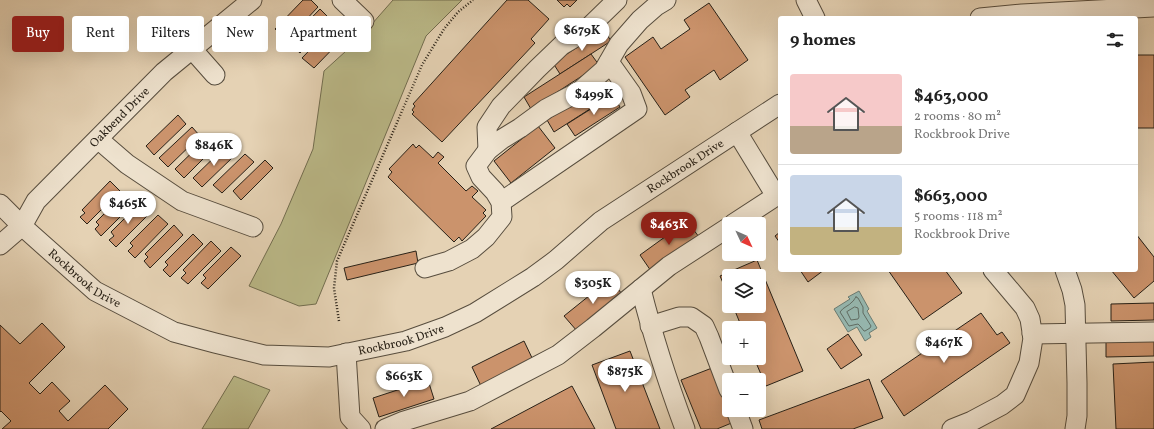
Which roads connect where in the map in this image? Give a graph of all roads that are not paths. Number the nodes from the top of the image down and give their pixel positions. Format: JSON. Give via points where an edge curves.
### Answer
{"nodes":[{"id":1,"x":252,"y":0,"type":"edge"},
{"id":2,"x":342,"y":0,"type":"edge"},
{"id":3,"x":617,"y":0,"type":"edge"},
{"id":4,"x":666,"y":0,"type":"edge"},
{"id":5,"x":806,"y":0,"type":"edge"},
{"id":6,"x":1154,"y":7,"type":"edge"},
{"id":7,"x":359,"y":16,"type":"edge"},
{"id":8,"x":814,"y":16,"type":"edge"},
{"id":9,"x":1001,"y":16,"type":"edge"},
{"id":10,"x":204,"y":39,"type":"edge"},
{"id":11,"x":188,"y":52,"type":"edge"},
{"id":12,"x":195,"y":52,"type":"edge"},
{"id":13,"x":609,"y":62,"type":"junction"},
{"id":14,"x":215,"y":75,"type":"dead end"},
{"id":15,"x":778,"y":105,"type":"edge"},
{"id":16,"x":736,"y":132,"type":"junction"},
{"id":17,"x":98,"y":139,"type":"junction"},
{"id":18,"x":488,"y":150,"type":"junction"},
{"id":19,"x":778,"y":195,"type":"edge"},
{"id":20,"x":501,"y":202,"type":"junction"},
{"id":21,"x":0,"y":204,"type":"edge"},
{"id":22,"x":744,"y":217,"type":"edge"},
{"id":23,"x":22,"y":226,"type":"junction"},
{"id":24,"x":253,"y":228,"type":"dead end"},
{"id":25,"x":722,"y":232,"type":"edge"},
{"id":26,"x":0,"y":245,"type":"edge"},
{"id":27,"x":424,"y":268,"type":"dead end"},
{"id":28,"x":995,"y":272,"type":"edge"},
{"id":29,"x":1066,"y":272,"type":"edge"},
{"id":30,"x":641,"y":289,"type":"junction"},
{"id":31,"x":650,"y":326,"type":"junction"},
{"id":32,"x":1076,"y":332,"type":"junction"},
{"id":33,"x":1154,"y":332,"type":"edge"},
{"id":34,"x":1032,"y":334,"type":"junction"},
{"id":35,"x":346,"y":353,"type":"junction"},
{"id":36,"x":722,"y":373,"type":"edge"},
{"id":37,"x":739,"y":417,"type":"edge"},
{"id":38,"x":361,"y":429,"type":"edge"},
{"id":39,"x":385,"y":429,"type":"edge"},
{"id":40,"x":685,"y":429,"type":"edge"},
{"id":41,"x":743,"y":429,"type":"edge"},
{"id":42,"x":952,"y":429,"type":"edge"},
{"id":43,"x":1075,"y":429,"type":"edge"}],
"edges":[{"from":1,"to":10,"type":"street","name":"Oakbend Drive"},
{"from":2,"to":7,"type":"street"},
{"from":3,"to":18,"type":"street","via":[[584,32],[562,45],[501,106],[487,128]]},
{"from":4,"to":13,"type":"street","via":[[640,20],[619,44]]},
{"from":5,"to":8,"type":"street"},
{"from":6,"to":9,"type":"street"},
{"from":11,"to":17,"type":"street","name":"Oakbend Drive","via":[[164,72]]},
{"from":12,"to":14,"type":"street"},
{"from":13,"to":18,"type":"street","via":[[604,70],[580,91],[546,109]]},
{"from":13,"to":20,"type":"street","via":[[631,93],[637,109]]},
{"from":15,"to":16,"type":"street","name":"Rockbrook Drive"},
{"from":16,"to":19,"type":"street"},
{"from":16,"to":35,"type":"street","name":"Rockbrook Drive","via":[[602,221],[533,278],[475,313],[406,341]]},
{"from":17,"to":23,"type":"street","name":"Oakbend Drive","via":[[36,201]]},
{"from":17,"to":24,"type":"street","via":[[126,164],[182,200]]},
{"from":18,"to":20,"type":"street","via":[[476,166],[481,177]]},
{"from":19,"to":22,"type":"street"},
{"from":20,"to":27,"type":"street","via":[[502,217],[486,237],[472,249],[449,261]]},
{"from":21,"to":23,"type":"street","name":"Rockbrook Drive"},
{"from":23,"to":26,"type":"street","name":"Oakbend Drive"},
{"from":23,"to":35,"type":"street","name":"Rockbrook Drive","via":[[95,291],[174,332],[264,355],[329,357]]},
{"from":25,"to":30,"type":"street","via":[[669,266]]},
{"from":28,"to":34,"type":"street","via":[[1025,308]]},
{"from":29,"to":32,"type":"street","via":[[1072,290]]},
{"from":30,"to":31,"type":"street"},
{"from":30,"to":39,"type":"street","via":[[551,359],[470,402]]},
{"from":31,"to":36,"type":"street","via":[[680,317],[691,317],[704,326]]},
{"from":31,"to":40,"type":"street"},
{"from":32,"to":33,"type":"street"},
{"from":32,"to":34,"type":"street"},
{"from":32,"to":43,"type":"street"},
{"from":34,"to":42,"type":"street","via":[[1029,364],[1015,395],[1002,405]]},
{"from":35,"to":38,"type":"street","via":[[350,417]]},
{"from":37,"to":41,"type":"street"}]}
